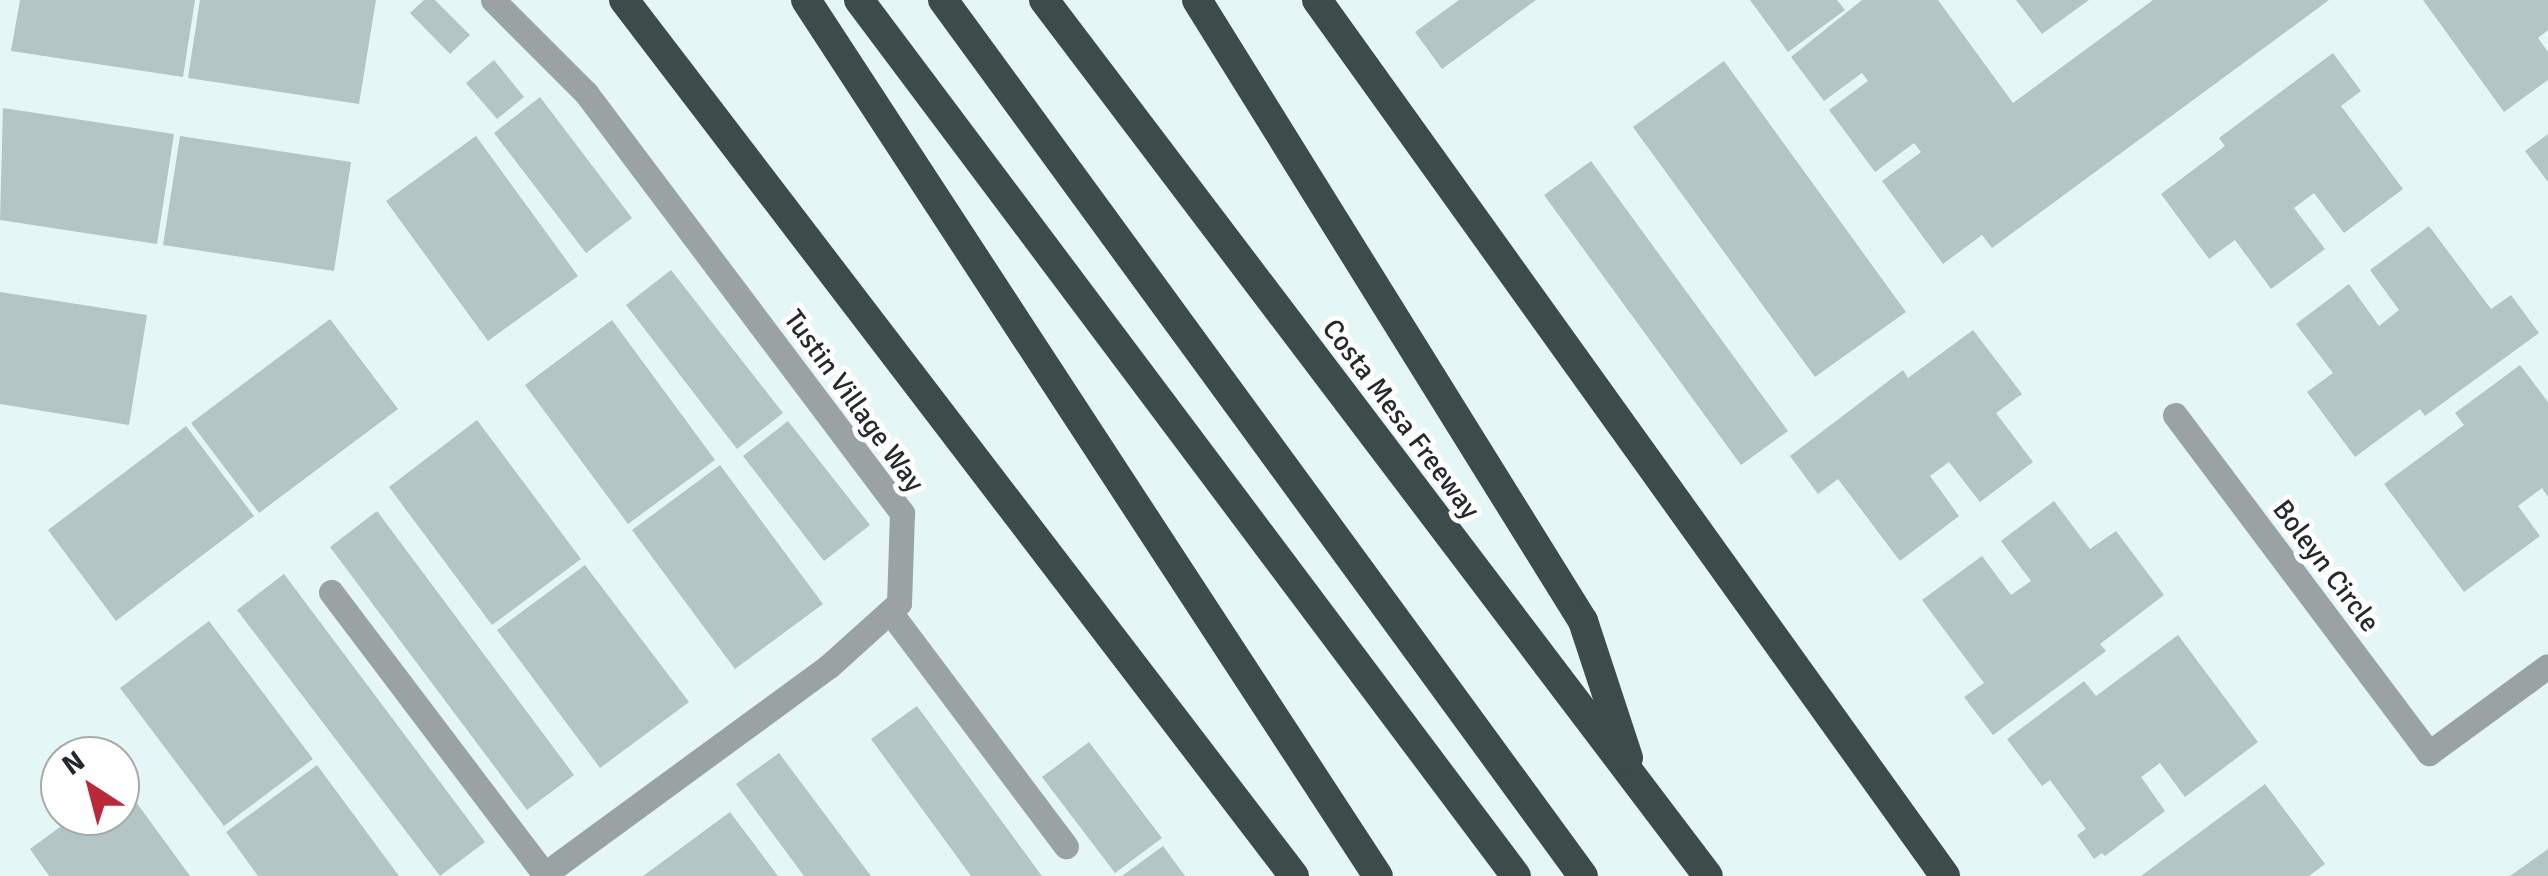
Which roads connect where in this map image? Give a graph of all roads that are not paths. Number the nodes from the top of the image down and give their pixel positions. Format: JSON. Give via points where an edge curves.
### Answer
{"nodes":[{"id":1,"x":494,"y":0,"type":"edge"},
{"id":2,"x":624,"y":0,"type":"edge"},
{"id":3,"x":806,"y":0,"type":"edge"},
{"id":4,"x":859,"y":0,"type":"edge"},
{"id":5,"x":943,"y":0,"type":"edge"},
{"id":6,"x":1044,"y":0,"type":"edge"},
{"id":7,"x":1197,"y":0,"type":"edge"},
{"id":8,"x":1317,"y":0,"type":"edge"},
{"id":9,"x":2176,"y":415,"type":"dead end"},
{"id":10,"x":330,"y":592,"type":"dead end"},
{"id":11,"x":890,"y":612,"type":"junction"},
{"id":12,"x":2548,"y":666,"type":"edge"},
{"id":13,"x":1637,"y":784,"type":"junction"},
{"id":14,"x":1066,"y":846,"type":"dead end"},
{"id":15,"x":543,"y":875,"type":"edge"},
{"id":16,"x":1294,"y":876,"type":"edge"},
{"id":17,"x":1378,"y":876,"type":"edge"},
{"id":18,"x":1516,"y":876,"type":"edge"},
{"id":19,"x":1583,"y":876,"type":"edge"},
{"id":20,"x":1708,"y":876,"type":"edge"},
{"id":21,"x":1945,"y":876,"type":"edge"}],
"edges":[{"from":1,"to":11,"type":"street","name":"Tustin Village Way","via":[[586,93],[902,513],[899,603]]},
{"from":2,"to":16,"type":"highway"},
{"from":3,"to":17,"type":"highway"},
{"from":4,"to":18,"type":"highway"},
{"from":5,"to":19,"type":"highway"},
{"from":6,"to":13,"type":"highway","name":"Costa Mesa Freeway"},
{"from":7,"to":13,"type":"highway","via":[[1583,621]]},
{"from":8,"to":21,"type":"highway"},
{"from":9,"to":12,"type":"street","name":"Boleyn Circle","via":[[2430,753]]},
{"from":10,"to":15,"type":"street"},
{"from":11,"to":14,"type":"street"},
{"from":11,"to":15,"type":"street","via":[[828,666]]},
{"from":13,"to":20,"type":"highway","name":"Costa Mesa Freeway"}]}
